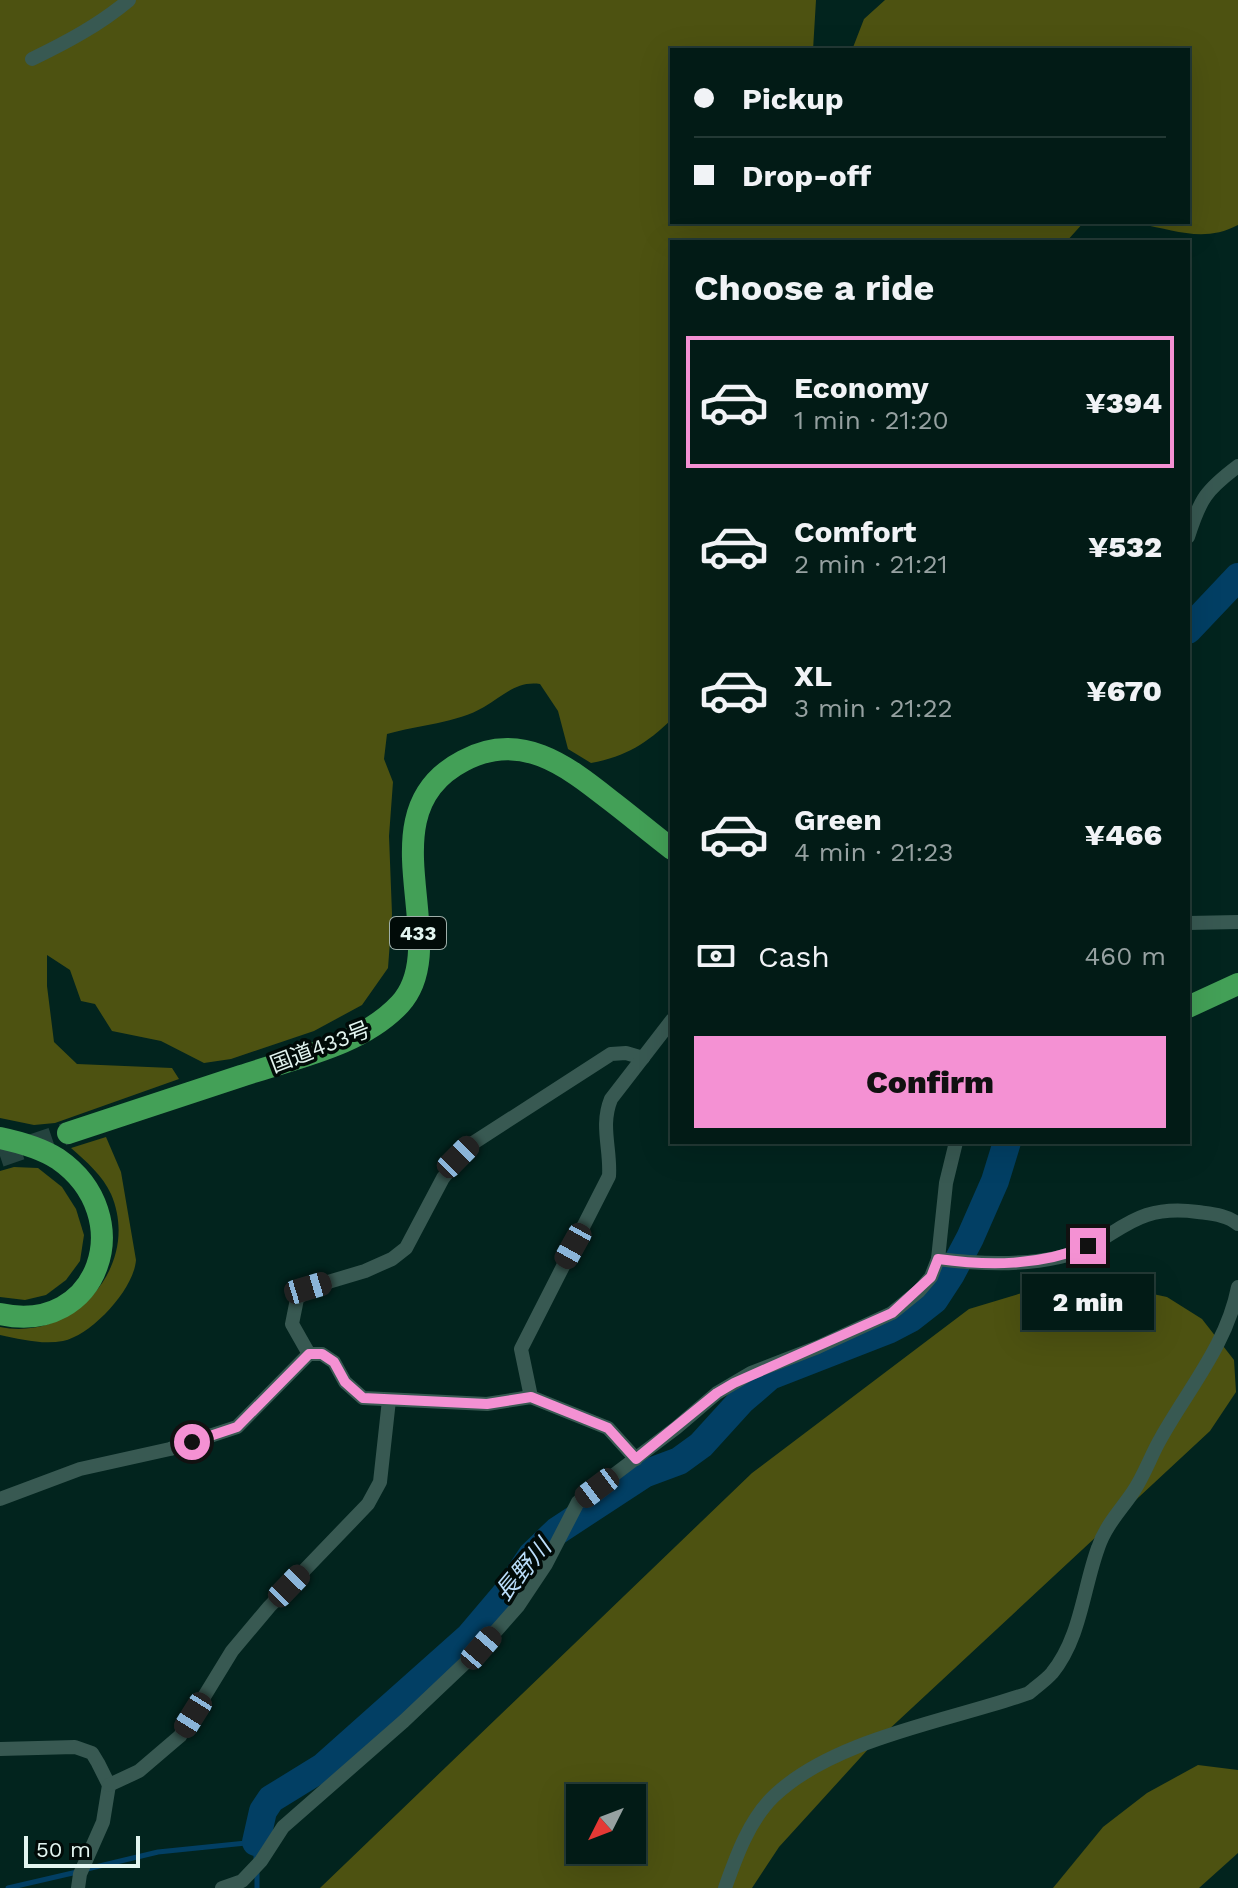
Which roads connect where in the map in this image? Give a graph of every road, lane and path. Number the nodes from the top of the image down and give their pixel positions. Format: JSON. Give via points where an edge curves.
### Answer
{"nodes":[{"id":1,"x":129,"y":0,"type":"edge"},
{"id":2,"x":32,"y":59,"type":"dead end"},
{"id":3,"x":1238,"y":466,"type":"edge"},
{"id":4,"x":1190,"y":530,"type":"edge"},
{"id":5,"x":670,"y":847,"type":"edge"},
{"id":6,"x":1238,"y":922,"type":"edge"},
{"id":7,"x":1190,"y":923,"type":"edge"},
{"id":8,"x":1238,"y":984,"type":"edge"},
{"id":9,"x":1190,"y":1006,"type":"edge"},
{"id":10,"x":670,"y":1023,"type":"edge"},
{"id":11,"x":643,"y":1058,"type":"junction"},
{"id":12,"x":68,"y":1133,"type":"tunnel mouth"},
{"id":13,"x":0,"y":1138,"type":"edge"},
{"id":14,"x":956,"y":1144,"type":"edge"},
{"id":15,"x":1238,"y":1224,"type":"edge"},
{"id":16,"x":938,"y":1259,"type":"junction"},
{"id":17,"x":1238,"y":1287,"type":"edge"},
{"id":18,"x":0,"y":1314,"type":"edge"},
{"id":19,"x":309,"y":1354,"type":"junction"},
{"id":20,"x":531,"y":1397,"type":"junction"},
{"id":21,"x":389,"y":1400,"type":"junction"},
{"id":22,"x":636,"y":1459,"type":"junction"},
{"id":23,"x":0,"y":1499,"type":"edge"},
{"id":24,"x":0,"y":1749,"type":"edge"},
{"id":25,"x":109,"y":1785,"type":"junction"},
{"id":26,"x":78,"y":1888,"type":"edge"},
{"id":27,"x":222,"y":1888,"type":"edge"},
{"id":28,"x":725,"y":1888,"type":"edge"}],
"edges":[{"from":1,"to":2,"type":"street","via":[[72,40]]},
{"from":3,"to":4,"type":"street","via":[[1212,485]]},
{"from":5,"to":12,"type":"highway","name":"国道433号","number":"433","via":[[557,761],[529,751],[497,749],[474,755],[450,768],[417,814],[416,973],[403,1001],[381,1023],[337,1044]]},
{"from":6,"to":7,"type":"street"},
{"from":8,"to":9,"type":"highway"},
{"from":10,"to":11,"type":"street"},
{"from":11,"to":19,"type":"street","via":[[611,1054],[470,1145],[443,1178],[406,1248],[365,1271],[308,1288],[297,1299],[292,1324]]},
{"from":11,"to":20,"type":"street","via":[[605,1113],[609,1176],[521,1349]]},
{"from":13,"to":18,"type":"highway","via":[[58,1159],[82,1182],[98,1208],[103,1239],[84,1288],[60,1307],[30,1316]]},
{"from":14,"to":16,"type":"street"},
{"from":15,"to":16,"type":"street","via":[[1214,1214],[1165,1210],[1129,1220],[1064,1256],[1018,1264]]},
{"from":16,"to":22,"type":"street","via":[[931,1277],[892,1313],[751,1373],[717,1393]]},
{"from":17,"to":28,"type":"street","via":[[1217,1345],[1139,1482],[1107,1527],[1082,1610],[1052,1672],[1029,1693],[850,1750],[802,1775],[773,1797],[755,1821]]},
{"from":19,"to":21,"type":"street","via":[[334,1362],[363,1398]]},
{"from":19,"to":23,"type":"street","via":[[237,1427],[80,1469]]},
{"from":20,"to":21,"type":"street","via":[[487,1404]]},
{"from":20,"to":22,"type":"street","via":[[608,1428]]},
{"from":21,"to":25,"type":"street","via":[[380,1482],[368,1504],[232,1651],[180,1736],[139,1771]]},
{"from":22,"to":27,"type":"street","via":[[578,1502],[546,1564],[481,1648],[283,1827],[242,1881]]},
{"from":24,"to":25,"type":"street","via":[[85,1749]]},
{"from":25,"to":26,"type":"street","via":[[103,1822]]}]}
